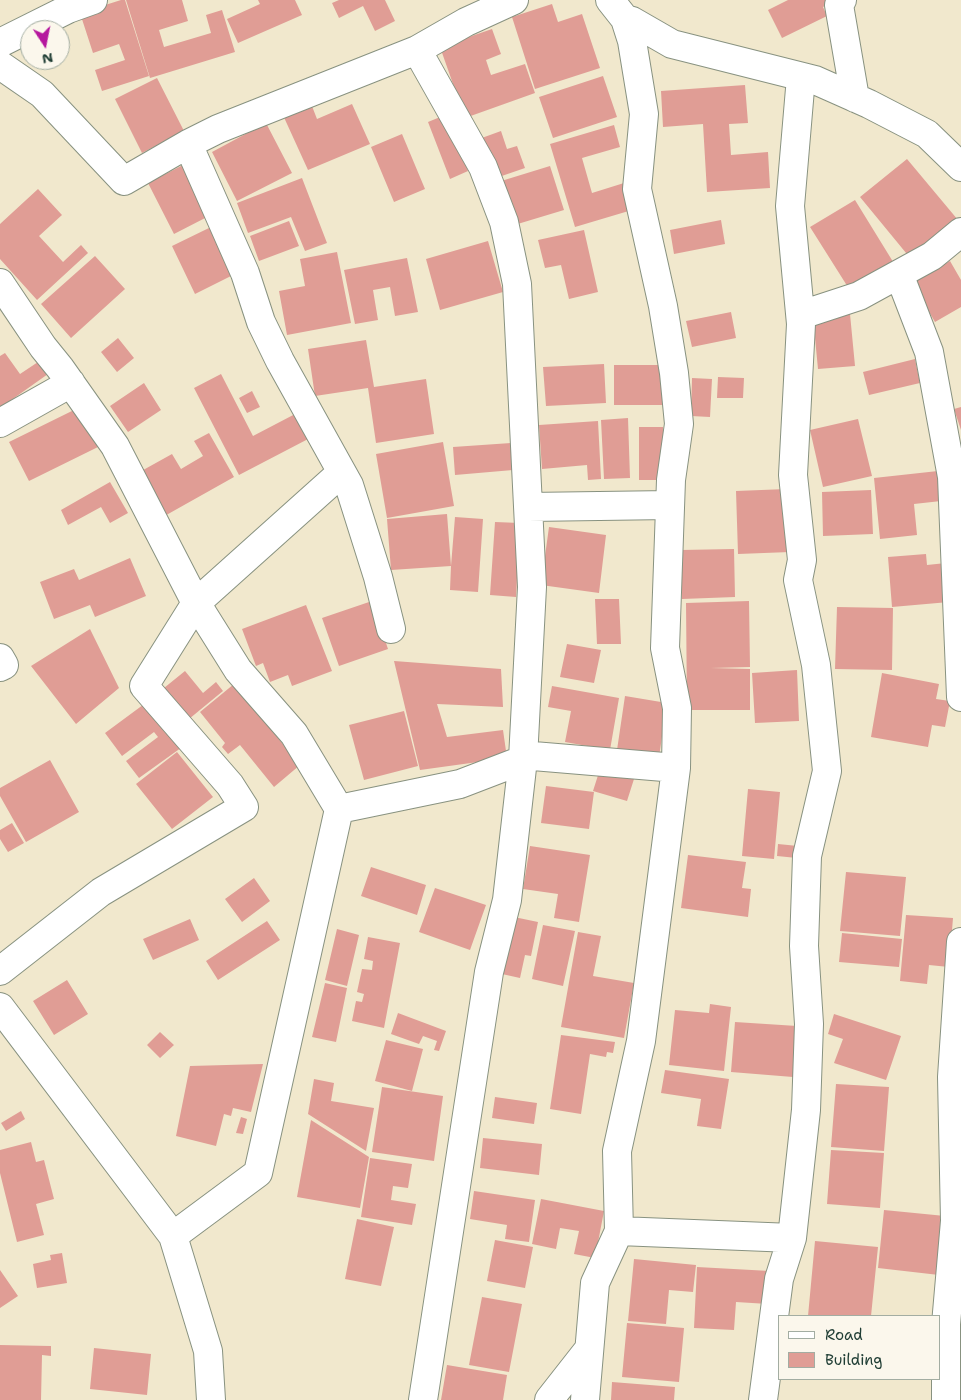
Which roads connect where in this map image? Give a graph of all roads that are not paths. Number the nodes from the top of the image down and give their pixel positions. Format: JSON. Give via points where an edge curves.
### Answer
{"nodes":[{"id":1,"x":93,"y":0,"type":"edge"},
{"id":2,"x":514,"y":0,"type":"edge"},
{"id":3,"x":842,"y":0,"type":"edge"},
{"id":4,"x":618,"y":10,"type":"edge"},
{"id":5,"x":0,"y":43,"type":"edge"},
{"id":6,"x":417,"y":50,"type":"junction"},
{"id":7,"x":0,"y":65,"type":"edge"},
{"id":8,"x":801,"y":77,"type":"junction"},
{"id":9,"x":855,"y":98,"type":"junction"},
{"id":10,"x":188,"y":144,"type":"junction"},
{"id":11,"x":961,"y":166,"type":"edge"},
{"id":12,"x":961,"y":232,"type":"edge"},
{"id":13,"x":899,"y":274,"type":"junction"},
{"id":14,"x":0,"y":283,"type":"edge"},
{"id":15,"x":801,"y":315,"type":"junction"},
{"id":16,"x":71,"y":383,"type":"junction"},
{"id":17,"x":0,"y":423,"type":"edge"},
{"id":18,"x":341,"y":473,"type":"junction"},
{"id":19,"x":670,"y":505,"type":"junction"},
{"id":20,"x":528,"y":507,"type":"junction"},
{"id":21,"x":196,"y":603,"type":"junction"},
{"id":22,"x":390,"y":629,"type":"dead end"},
{"id":23,"x":0,"y":658,"type":"edge"},
{"id":24,"x":0,"y":667,"type":"edge"},
{"id":25,"x":961,"y":697,"type":"edge"},
{"id":26,"x":523,"y":759,"type":"junction"},
{"id":27,"x":676,"y":768,"type":"junction"},
{"id":28,"x":339,"y":809,"type":"junction"},
{"id":29,"x":961,"y":942,"type":"edge"},
{"id":30,"x":0,"y":971,"type":"edge"},
{"id":31,"x":0,"y":1007,"type":"edge"},
{"id":32,"x":619,"y":1231,"type":"junction"},
{"id":33,"x":173,"y":1236,"type":"junction"},
{"id":34,"x":792,"y":1238,"type":"junction"},
{"id":35,"x":589,"y":1349,"type":"junction"},
{"id":36,"x":211,"y":1400,"type":"edge"},
{"id":37,"x":423,"y":1400,"type":"edge"},
{"id":38,"x":549,"y":1400,"type":"edge"},
{"id":39,"x":585,"y":1400,"type":"edge"},
{"id":40,"x":763,"y":1400,"type":"edge"},
{"id":41,"x":946,"y":1400,"type":"edge"}],
"edges":[{"from":1,"to":5,"type":"street"},
{"from":2,"to":6,"type":"street"},
{"from":3,"to":9,"type":"street","via":[[839,5]]},
{"from":4,"to":8,"type":"street","via":[[672,44]]},
{"from":4,"to":19,"type":"street","via":[[632,41],[644,114],[637,189],[674,373],[679,424]]},
{"from":6,"to":10,"type":"street"},
{"from":6,"to":20,"type":"street","via":[[483,167],[504,222],[516,284]]},
{"from":7,"to":10,"type":"street","via":[[42,94],[124,181]]},
{"from":8,"to":9,"type":"street"},
{"from":8,"to":15,"type":"street","via":[[790,206]]},
{"from":9,"to":11,"type":"street","via":[[927,134]]},
{"from":10,"to":18,"type":"street","via":[[245,273],[261,322]]},
{"from":12,"to":13,"type":"street","via":[[932,256]]},
{"from":13,"to":15,"type":"street","via":[[859,296]]},
{"from":13,"to":25,"type":"street","via":[[929,352],[952,477]]},
{"from":14,"to":16,"type":"street"},
{"from":15,"to":34,"type":"street","via":[[793,475],[802,560],[798,580],[816,665],[827,770],[807,856],[804,946],[809,1024],[806,1110]]},
{"from":16,"to":17,"type":"street"},
{"from":16,"to":21,"type":"street","via":[[115,446]]},
{"from":18,"to":21,"type":"street"},
{"from":18,"to":22,"type":"street","via":[[349,485]]},
{"from":19,"to":20,"type":"street"},
{"from":19,"to":27,"type":"street","via":[[665,648],[677,708]]},
{"from":20,"to":26,"type":"street","via":[[532,587]]},
{"from":21,"to":28,"type":"street","via":[[238,670],[294,734]]},
{"from":21,"to":30,"type":"street","via":[[144,686],[230,785],[244,807],[101,892]]},
{"from":23,"to":24,"type":"street","via":[[4,665]]},
{"from":26,"to":27,"type":"street","via":[[533,756]]},
{"from":26,"to":28,"type":"street","via":[[460,784]]},
{"from":26,"to":37,"type":"street","via":[[507,900],[490,972]]},
{"from":27,"to":32,"type":"street","via":[[640,1041],[617,1151]]},
{"from":28,"to":33,"type":"street","via":[[258,1174]]},
{"from":29,"to":41,"type":"street","via":[[952,1077],[955,1221],[946,1324]]},
{"from":31,"to":33,"type":"street"},
{"from":32,"to":34,"type":"street"},
{"from":32,"to":35,"type":"street","via":[[594,1283]]},
{"from":33,"to":36,"type":"street","via":[[208,1351]]},
{"from":34,"to":40,"type":"street","via":[[779,1279]]},
{"from":35,"to":38,"type":"street"},
{"from":35,"to":39,"type":"street"}]}
